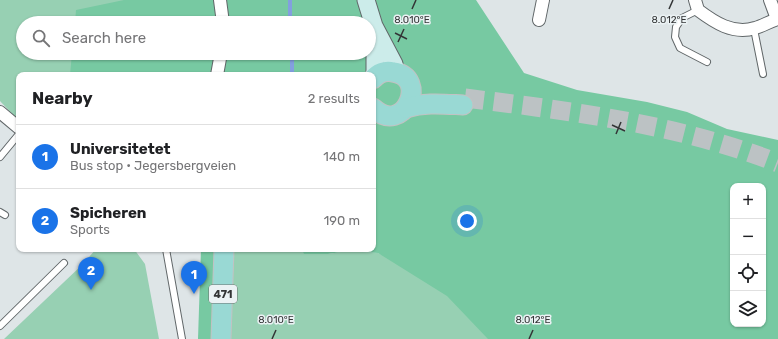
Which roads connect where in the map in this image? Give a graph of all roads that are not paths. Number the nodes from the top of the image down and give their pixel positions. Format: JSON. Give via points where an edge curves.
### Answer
{"nodes":[{"id":1,"x":220,"y":0,"type":"edge"},
{"id":2,"x":366,"y":0,"type":"edge"},
{"id":3,"x":543,"y":0,"type":"edge"},
{"id":4,"x":770,"y":0,"type":"edge"},
{"id":5,"x":696,"y":5,"type":"edge"},
{"id":6,"x":222,"y":16,"type":"edge"},
{"id":7,"x":366,"y":16,"type":"edge"},
{"id":8,"x":371,"y":16,"type":"edge"},
{"id":9,"x":778,"y":19,"type":"edge"},
{"id":10,"x":539,"y":20,"type":"dead end"},
{"id":11,"x":754,"y":29,"type":"junction"},
{"id":12,"x":376,"y":30,"type":"edge"},
{"id":13,"x":220,"y":60,"type":"edge"},
{"id":14,"x":375,"y":60,"type":"edge"},
{"id":15,"x":707,"y":62,"type":"dead end"},
{"id":16,"x":218,"y":72,"type":"edge"},
{"id":17,"x":375,"y":72,"type":"edge"},
{"id":18,"x":763,"y":74,"type":"dead end"},
{"id":19,"x":376,"y":77,"type":"edge"},
{"id":20,"x":403,"y":78,"type":"junction"},
{"id":21,"x":406,"y":108,"type":"junction"},
{"id":22,"x":376,"y":111,"type":"edge"},
{"id":23,"x":0,"y":112,"type":"edge"},
{"id":24,"x":16,"y":125,"type":"edge"},
{"id":25,"x":16,"y":138,"type":"edge"},
{"id":26,"x":0,"y":157,"type":"edge"},
{"id":27,"x":167,"y":252,"type":"edge"},
{"id":28,"x":224,"y":252,"type":"edge"},
{"id":29,"x":64,"y":264,"type":"dead end"},
{"id":30,"x":0,"y":326,"type":"edge"},
{"id":31,"x":182,"y":339,"type":"edge"},
{"id":32,"x":222,"y":339,"type":"edge"}],
"edges":[{"from":1,"to":6,"type":"street"},
{"from":2,"to":7,"type":"street"},
{"from":2,"to":8,"type":"street"},
{"from":3,"to":10,"type":"street"},
{"from":4,"to":9,"type":"street"},
{"from":5,"to":11,"type":"street","via":[[723,26]]},
{"from":5,"to":15,"type":"lane","via":[[682,18],[676,28],[675,37],[680,48]]},
{"from":9,"to":11,"type":"street"},
{"from":11,"to":18,"type":"lane"},
{"from":12,"to":20,"type":"street"},
{"from":13,"to":16,"type":"street"},
{"from":14,"to":17,"type":"street"},
{"from":19,"to":20,"type":"main road","via":[[385,72]]},
{"from":20,"to":21,"type":"main road","via":[[411,97]]},
{"from":20,"to":21,"type":"main road","via":[[436,94],[464,102],[418,104]]},
{"from":21,"to":22,"type":"main road","via":[[390,115]]},
{"from":23,"to":24,"type":"street"},
{"from":25,"to":26,"type":"lane"},
{"from":27,"to":31,"type":"lane"},
{"from":28,"to":32,"type":"main road","number":"471"},
{"from":29,"to":30,"type":"lane"}]}
